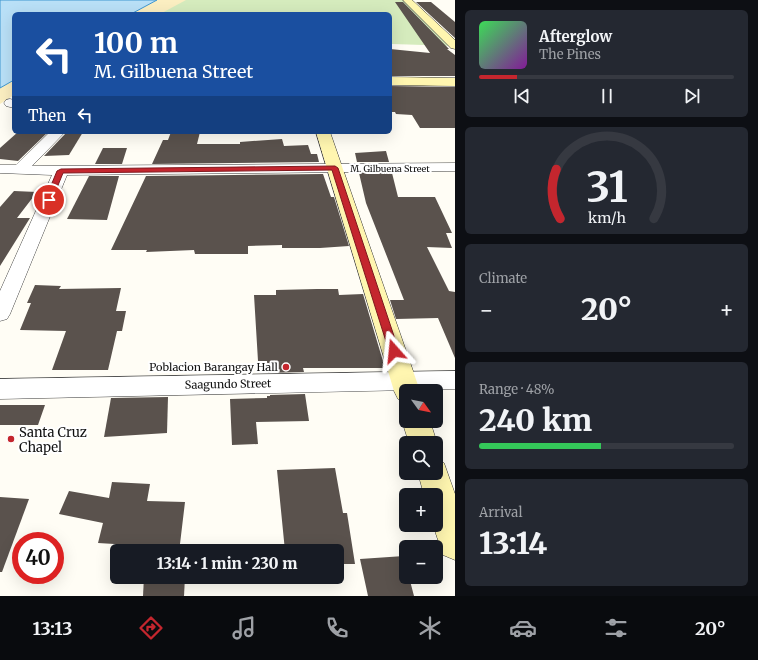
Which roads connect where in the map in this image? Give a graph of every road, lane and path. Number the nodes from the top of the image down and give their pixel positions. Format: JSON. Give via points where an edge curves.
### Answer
{"nodes":[{"id":1,"x":407,"y":0,"type":"edge"},
{"id":2,"x":455,"y":46,"type":"edge"},
{"id":3,"x":392,"y":81,"type":"edge"},
{"id":4,"x":455,"y":82,"type":"edge"},
{"id":5,"x":56,"y":134,"type":"edge"},
{"id":6,"x":324,"y":134,"type":"edge"},
{"id":7,"x":455,"y":167,"type":"edge"},
{"id":8,"x":335,"y":168,"type":"junction"},
{"id":9,"x":0,"y":169,"type":"edge"},
{"id":10,"x":19,"y":170,"type":"junction"},
{"id":11,"x":61,"y":171,"type":"junction"},
{"id":12,"x":0,"y":314,"type":"edge"},
{"id":13,"x":455,"y":380,"type":"edge"},
{"id":14,"x":404,"y":384,"type":"edge"},
{"id":15,"x":422,"y":384,"type":"edge"},
{"id":16,"x":399,"y":386,"type":"edge"},
{"id":17,"x":0,"y":389,"type":"edge"},
{"id":18,"x":435,"y":480,"type":"edge"},
{"id":19,"x":455,"y":543,"type":"edge"}],
"edges":[{"from":1,"to":2,"type":"street"},
{"from":3,"to":4,"type":"street"},
{"from":5,"to":10,"type":"street"},
{"from":6,"to":8,"type":"street"},
{"from":7,"to":8,"type":"street","name":"M. Gilbuena Street"},
{"from":8,"to":11,"type":"street","name":"M. Gilbuena Street"},
{"from":8,"to":14,"type":"street"},
{"from":9,"to":10,"type":"street","name":"M. Gilbuena Street"},
{"from":10,"to":11,"type":"street","name":"M. Gilbuena Street"},
{"from":11,"to":12,"type":"street"},
{"from":13,"to":15,"type":"street","name":"Saagundo Street"},
{"from":16,"to":17,"type":"street","name":"Saagundo Street"},
{"from":18,"to":19,"type":"street"}]}
